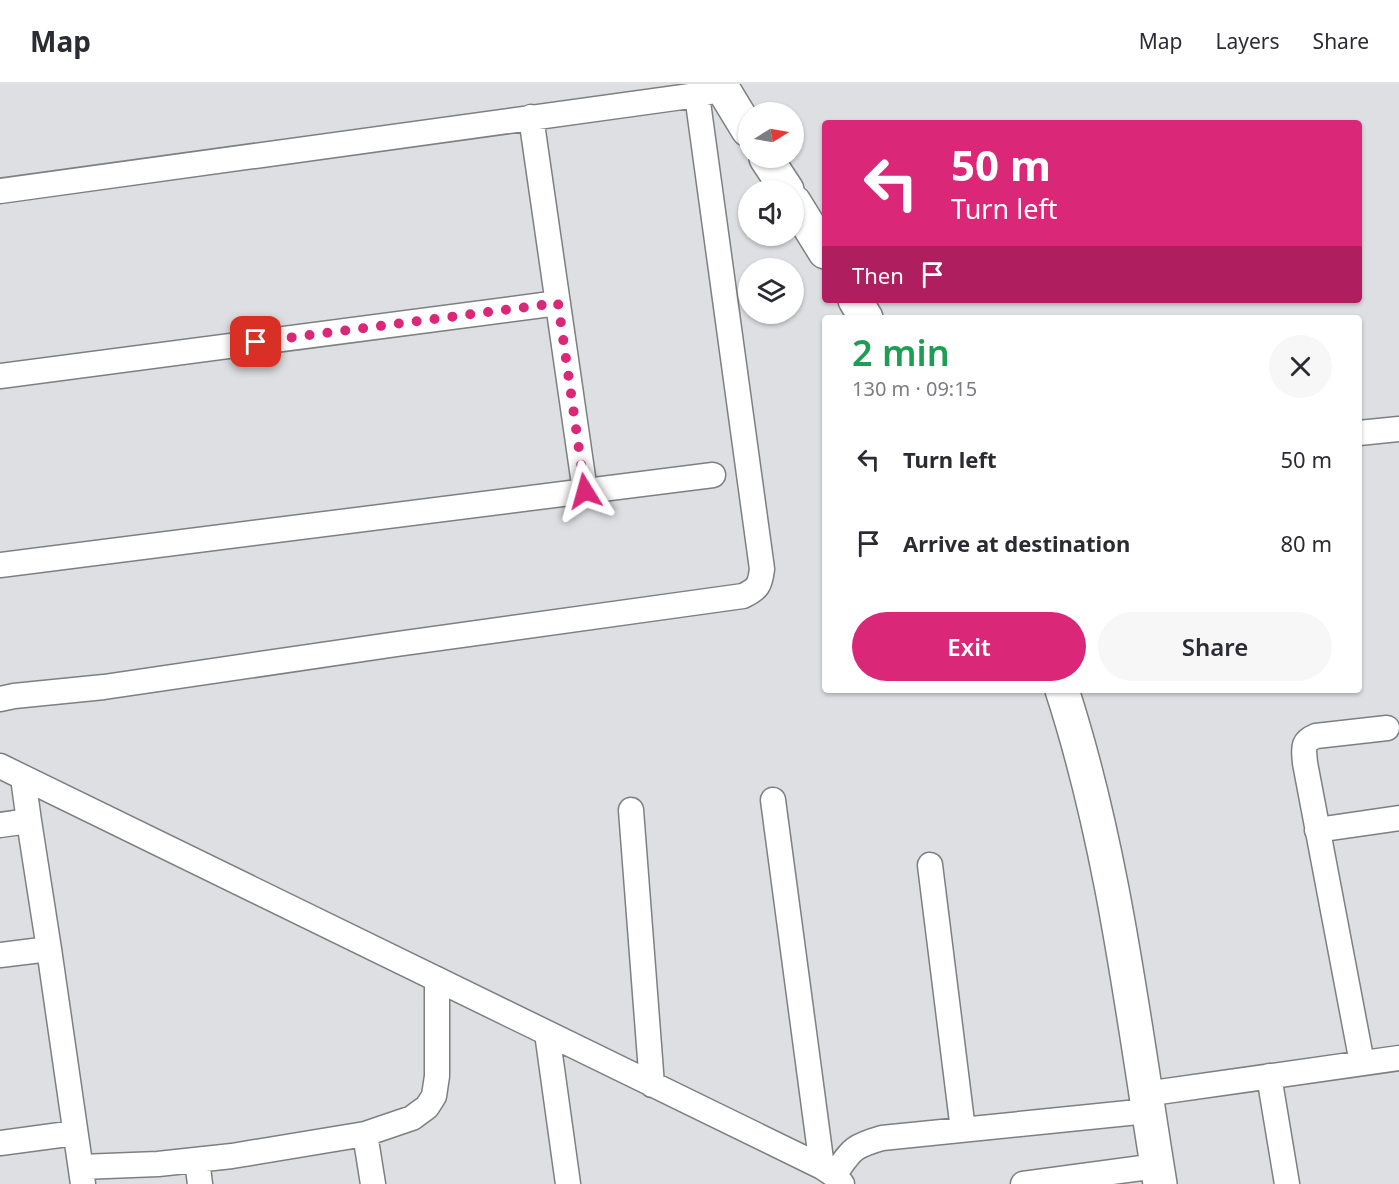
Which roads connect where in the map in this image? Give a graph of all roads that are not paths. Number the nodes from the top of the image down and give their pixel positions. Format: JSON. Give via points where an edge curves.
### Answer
{"nodes":[{"id":1,"x":716,"y":88,"type":"edge"},
{"id":2,"x":531,"y":117,"type":"junction"},
{"id":3,"x":738,"y":117,"type":"edge"},
{"id":4,"x":0,"y":191,"type":"edge"},
{"id":5,"x":804,"y":218,"type":"edge"},
{"id":6,"x":822,"y":247,"type":"edge"},
{"id":7,"x":558,"y":303,"type":"junction"},
{"id":8,"x":0,"y":376,"type":"edge"},
{"id":9,"x":1399,"y":429,"type":"edge"},
{"id":10,"x":1362,"y":433,"type":"edge"},
{"id":11,"x":713,"y":475,"type":"dead end"},
{"id":12,"x":585,"y":491,"type":"junction"},
{"id":13,"x":0,"y":565,"type":"edge"},
{"id":14,"x":1063,"y":693,"type":"edge"},
{"id":15,"x":0,"y":699,"type":"edge"},
{"id":16,"x":1387,"y":728,"type":"dead end"},
{"id":17,"x":0,"y":766,"type":"edge"},
{"id":18,"x":23,"y":778,"type":"junction"},
{"id":19,"x":773,"y":800,"type":"dead end"},
{"id":20,"x":631,"y":810,"type":"dead end"},
{"id":21,"x":1399,"y":818,"type":"edge"},
{"id":22,"x":28,"y":821,"type":"junction"},
{"id":23,"x":0,"y":825,"type":"edge"},
{"id":24,"x":1317,"y":830,"type":"junction"},
{"id":25,"x":930,"y":866,"type":"dead end"},
{"id":26,"x":49,"y":949,"type":"junction"},
{"id":27,"x":0,"y":955,"type":"edge"},
{"id":28,"x":437,"y":979,"type":"junction"},
{"id":29,"x":547,"y":1033,"type":"junction"},
{"id":30,"x":1399,"y":1058,"type":"edge"},
{"id":31,"x":1362,"y":1063,"type":"junction"},
{"id":32,"x":1269,"y":1076,"type":"junction"},
{"id":33,"x":652,"y":1085,"type":"junction"},
{"id":34,"x":1147,"y":1102,"type":"junction"},
{"id":35,"x":963,"y":1130,"type":"junction"},
{"id":36,"x":75,"y":1133,"type":"junction"},
{"id":37,"x":365,"y":1134,"type":"junction"},
{"id":38,"x":0,"y":1143,"type":"edge"},
{"id":39,"x":197,"y":1160,"type":"junction"},
{"id":40,"x":82,"y":1175,"type":"edge"},
{"id":41,"x":832,"y":1175,"type":"edge"},
{"id":42,"x":1159,"y":1175,"type":"edge"},
{"id":43,"x":200,"y":1184,"type":"edge"},
{"id":44,"x":373,"y":1184,"type":"edge"},
{"id":45,"x":568,"y":1184,"type":"edge"},
{"id":46,"x":1023,"y":1184,"type":"edge"},
{"id":47,"x":1287,"y":1184,"type":"edge"}],
"edges":[{"from":1,"to":2,"type":"street"},
{"from":1,"to":3,"type":"street"},
{"from":1,"to":15,"type":"street","via":[[762,569],[757,588],[742,596]]},
{"from":2,"to":4,"type":"street"},
{"from":2,"to":7,"type":"street"},
{"from":5,"to":6,"type":"street"},
{"from":7,"to":8,"type":"street"},
{"from":7,"to":12,"type":"street"},
{"from":9,"to":10,"type":"street"},
{"from":11,"to":12,"type":"street"},
{"from":12,"to":13,"type":"street"},
{"from":14,"to":34,"type":"street","via":[[1091,790],[1117,912]]},
{"from":16,"to":24,"type":"street","via":[[1317,736],[1306,742],[1305,763]]},
{"from":17,"to":18,"type":"street"},
{"from":18,"to":22,"type":"street"},
{"from":18,"to":28,"type":"street"},
{"from":19,"to":41,"type":"street"},
{"from":20,"to":33,"type":"street"},
{"from":21,"to":24,"type":"street"},
{"from":22,"to":23,"type":"street"},
{"from":22,"to":26,"type":"street"},
{"from":24,"to":31,"type":"street"},
{"from":25,"to":35,"type":"street"},
{"from":26,"to":27,"type":"street"},
{"from":26,"to":36,"type":"street"},
{"from":28,"to":29,"type":"street"},
{"from":28,"to":37,"type":"street","via":[[434,1096],[428,1107],[412,1119]]},
{"from":29,"to":33,"type":"street"},
{"from":29,"to":45,"type":"street"},
{"from":30,"to":31,"type":"street"},
{"from":31,"to":32,"type":"street"},
{"from":32,"to":34,"type":"street"},
{"from":32,"to":47,"type":"street"},
{"from":33,"to":41,"type":"street"},
{"from":34,"to":35,"type":"street"},
{"from":34,"to":42,"type":"street"},
{"from":35,"to":41,"type":"street","via":[[882,1138],[862,1144],[852,1150]]},
{"from":36,"to":38,"type":"street"},
{"from":36,"to":40,"type":"street"},
{"from":37,"to":39,"type":"street"},
{"from":37,"to":44,"type":"street"},
{"from":39,"to":40,"type":"street"},
{"from":39,"to":43,"type":"street"},
{"from":42,"to":46,"type":"street"}]}
